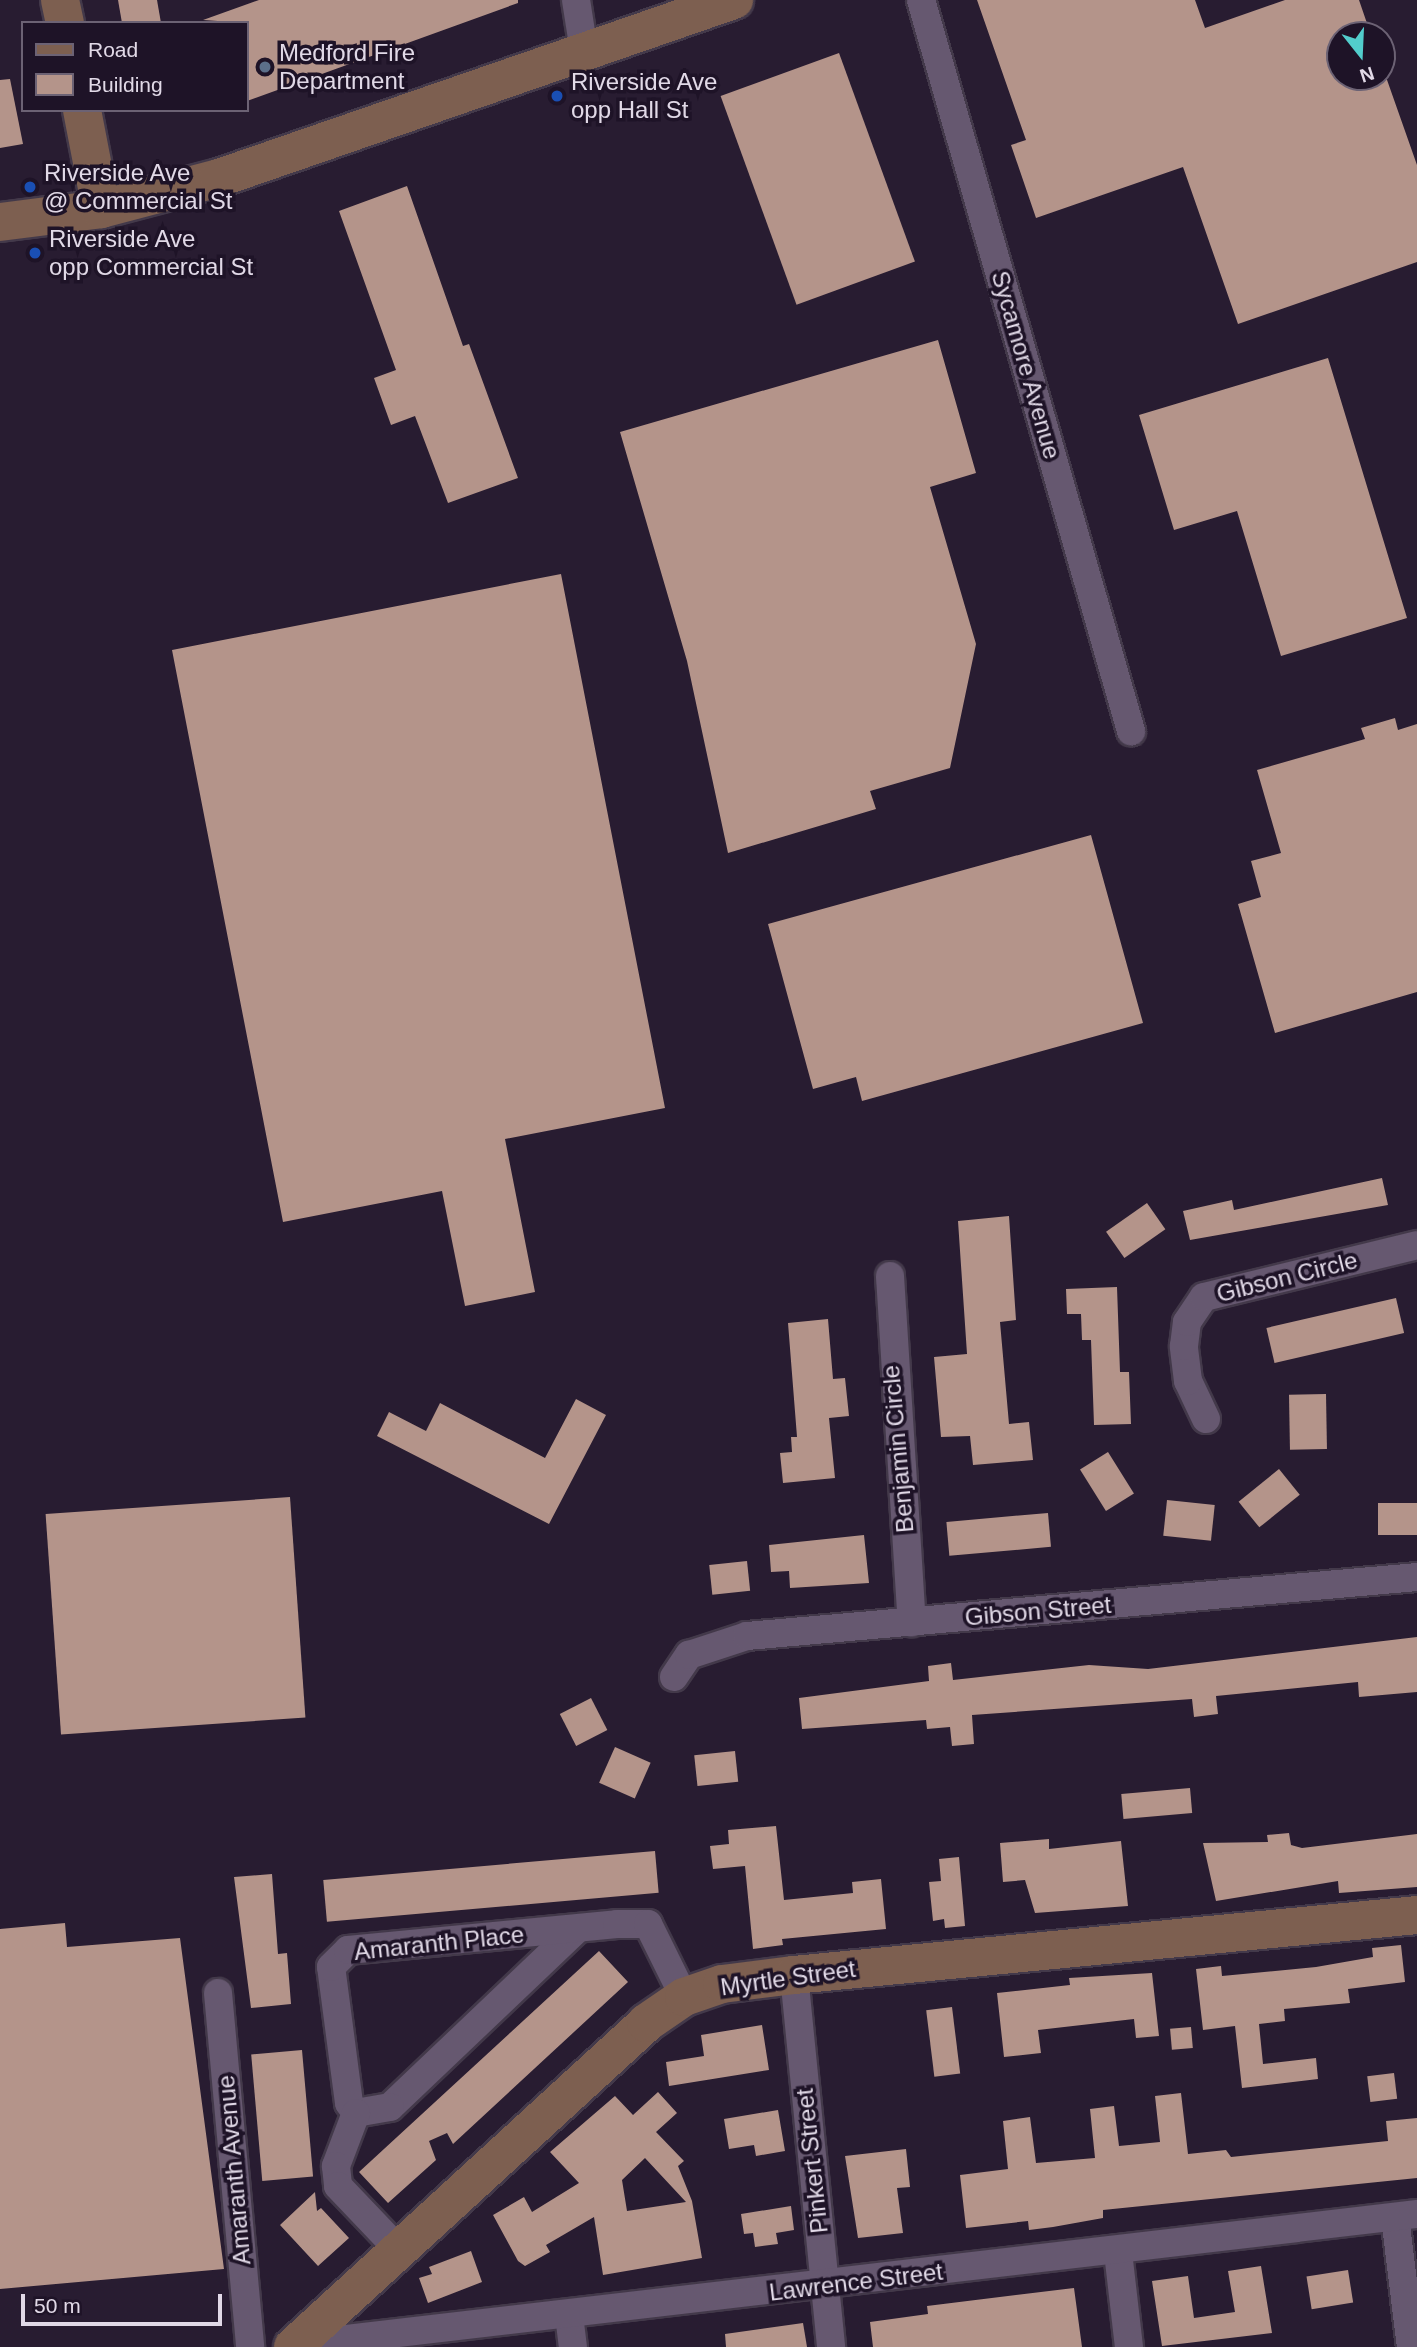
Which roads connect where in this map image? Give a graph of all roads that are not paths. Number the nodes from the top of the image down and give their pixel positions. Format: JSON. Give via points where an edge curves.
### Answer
{"nodes":[{"id":1,"x":60,"y":0,"type":"edge"},
{"id":2,"x":576,"y":0,"type":"edge"},
{"id":3,"x":734,"y":0,"type":"edge"},
{"id":4,"x":921,"y":0,"type":"edge"},
{"id":5,"x":65,"y":21,"type":"edge"},
{"id":6,"x":584,"y":51,"type":"junction"},
{"id":7,"x":82,"y":112,"type":"edge"},
{"id":8,"x":101,"y":209,"type":"junction"},
{"id":9,"x":0,"y":222,"type":"edge"},
{"id":10,"x":1131,"y":731,"type":"dead end"},
{"id":11,"x":1417,"y":1245,"type":"edge"},
{"id":12,"x":890,"y":1276,"type":"dead end"},
{"id":13,"x":1206,"y":1419,"type":"dead end"},
{"id":14,"x":1417,"y":1577,"type":"edge"},
{"id":15,"x":912,"y":1622,"type":"junction"},
{"id":16,"x":674,"y":1677,"type":"dead end"},
{"id":17,"x":1417,"y":1915,"type":"edge"},
{"id":18,"x":577,"y":1929,"type":"junction"},
{"id":19,"x":794,"y":1975,"type":"junction"},
{"id":20,"x":218,"y":1993,"type":"dead end"},
{"id":21,"x":684,"y":1997,"type":"junction"},
{"id":22,"x":356,"y":2113,"type":"junction"},
{"id":23,"x":1406,"y":2216,"type":"edge"},
{"id":24,"x":399,"y":2250,"type":"junction"},
{"id":25,"x":1118,"y":2252,"type":"junction"},
{"id":26,"x":824,"y":2285,"type":"junction"},
{"id":27,"x":569,"y":2315,"type":"junction"},
{"id":28,"x":294,"y":2346,"type":"edge"},
{"id":29,"x":250,"y":2347,"type":"edge"},
{"id":30,"x":573,"y":2347,"type":"edge"},
{"id":31,"x":831,"y":2347,"type":"edge"},
{"id":32,"x":1129,"y":2347,"type":"edge"},
{"id":33,"x":1411,"y":2347,"type":"edge"}],
"edges":[{"from":1,"to":5,"type":"street"},
{"from":2,"to":6,"type":"street"},
{"from":3,"to":6,"type":"street"},
{"from":4,"to":10,"type":"street","name":"Sycamore Avenue"},
{"from":6,"to":8,"type":"street","via":[[219,178]]},
{"from":7,"to":8,"type":"street"},
{"from":8,"to":9,"type":"street"},
{"from":11,"to":13,"type":"street","name":"Gibson Circle","via":[[1204,1297],[1186,1322],[1184,1346],[1188,1381]]},
{"from":12,"to":15,"type":"street","name":"Benjamin Circle"},
{"from":14,"to":15,"type":"street","name":"Gibson Street"},
{"from":15,"to":16,"type":"street","name":"Gibson Street","via":[[715,1642],[689,1655]]},
{"from":17,"to":19,"type":"street","name":"Myrtle Street"},
{"from":18,"to":21,"type":"street","name":"Amaranth Place","via":[[648,1924]]},
{"from":18,"to":22,"type":"street","name":"Amaranth Place","via":[[390,2107]]},
{"from":18,"to":22,"type":"street","name":"Amaranth Place","via":[[337,1956],[331,1967],[349,2103]]},
{"from":19,"to":21,"type":"street","name":"Myrtle Street","via":[[722,1984]]},
{"from":19,"to":26,"type":"street","name":"Pinkert Street"},
{"from":20,"to":29,"type":"street","name":"Amaranth Avenue"},
{"from":21,"to":24,"type":"street","name":"Myrtle Street","via":[[646,2023]]},
{"from":22,"to":24,"type":"street","via":[[336,2166],[338,2186]]},
{"from":23,"to":25,"type":"street","name":"Lawrence Street"},
{"from":23,"to":33,"type":"street"},
{"from":24,"to":28,"type":"street","name":"Myrtle Street"},
{"from":25,"to":26,"type":"street","name":"Lawrence Street"},
{"from":25,"to":32,"type":"street"},
{"from":26,"to":27,"type":"street","name":"Lawrence Street"},
{"from":26,"to":31,"type":"street","name":"Pinkert Street"},
{"from":27,"to":28,"type":"street","name":"Lawrence Street"},
{"from":27,"to":30,"type":"street"}]}
